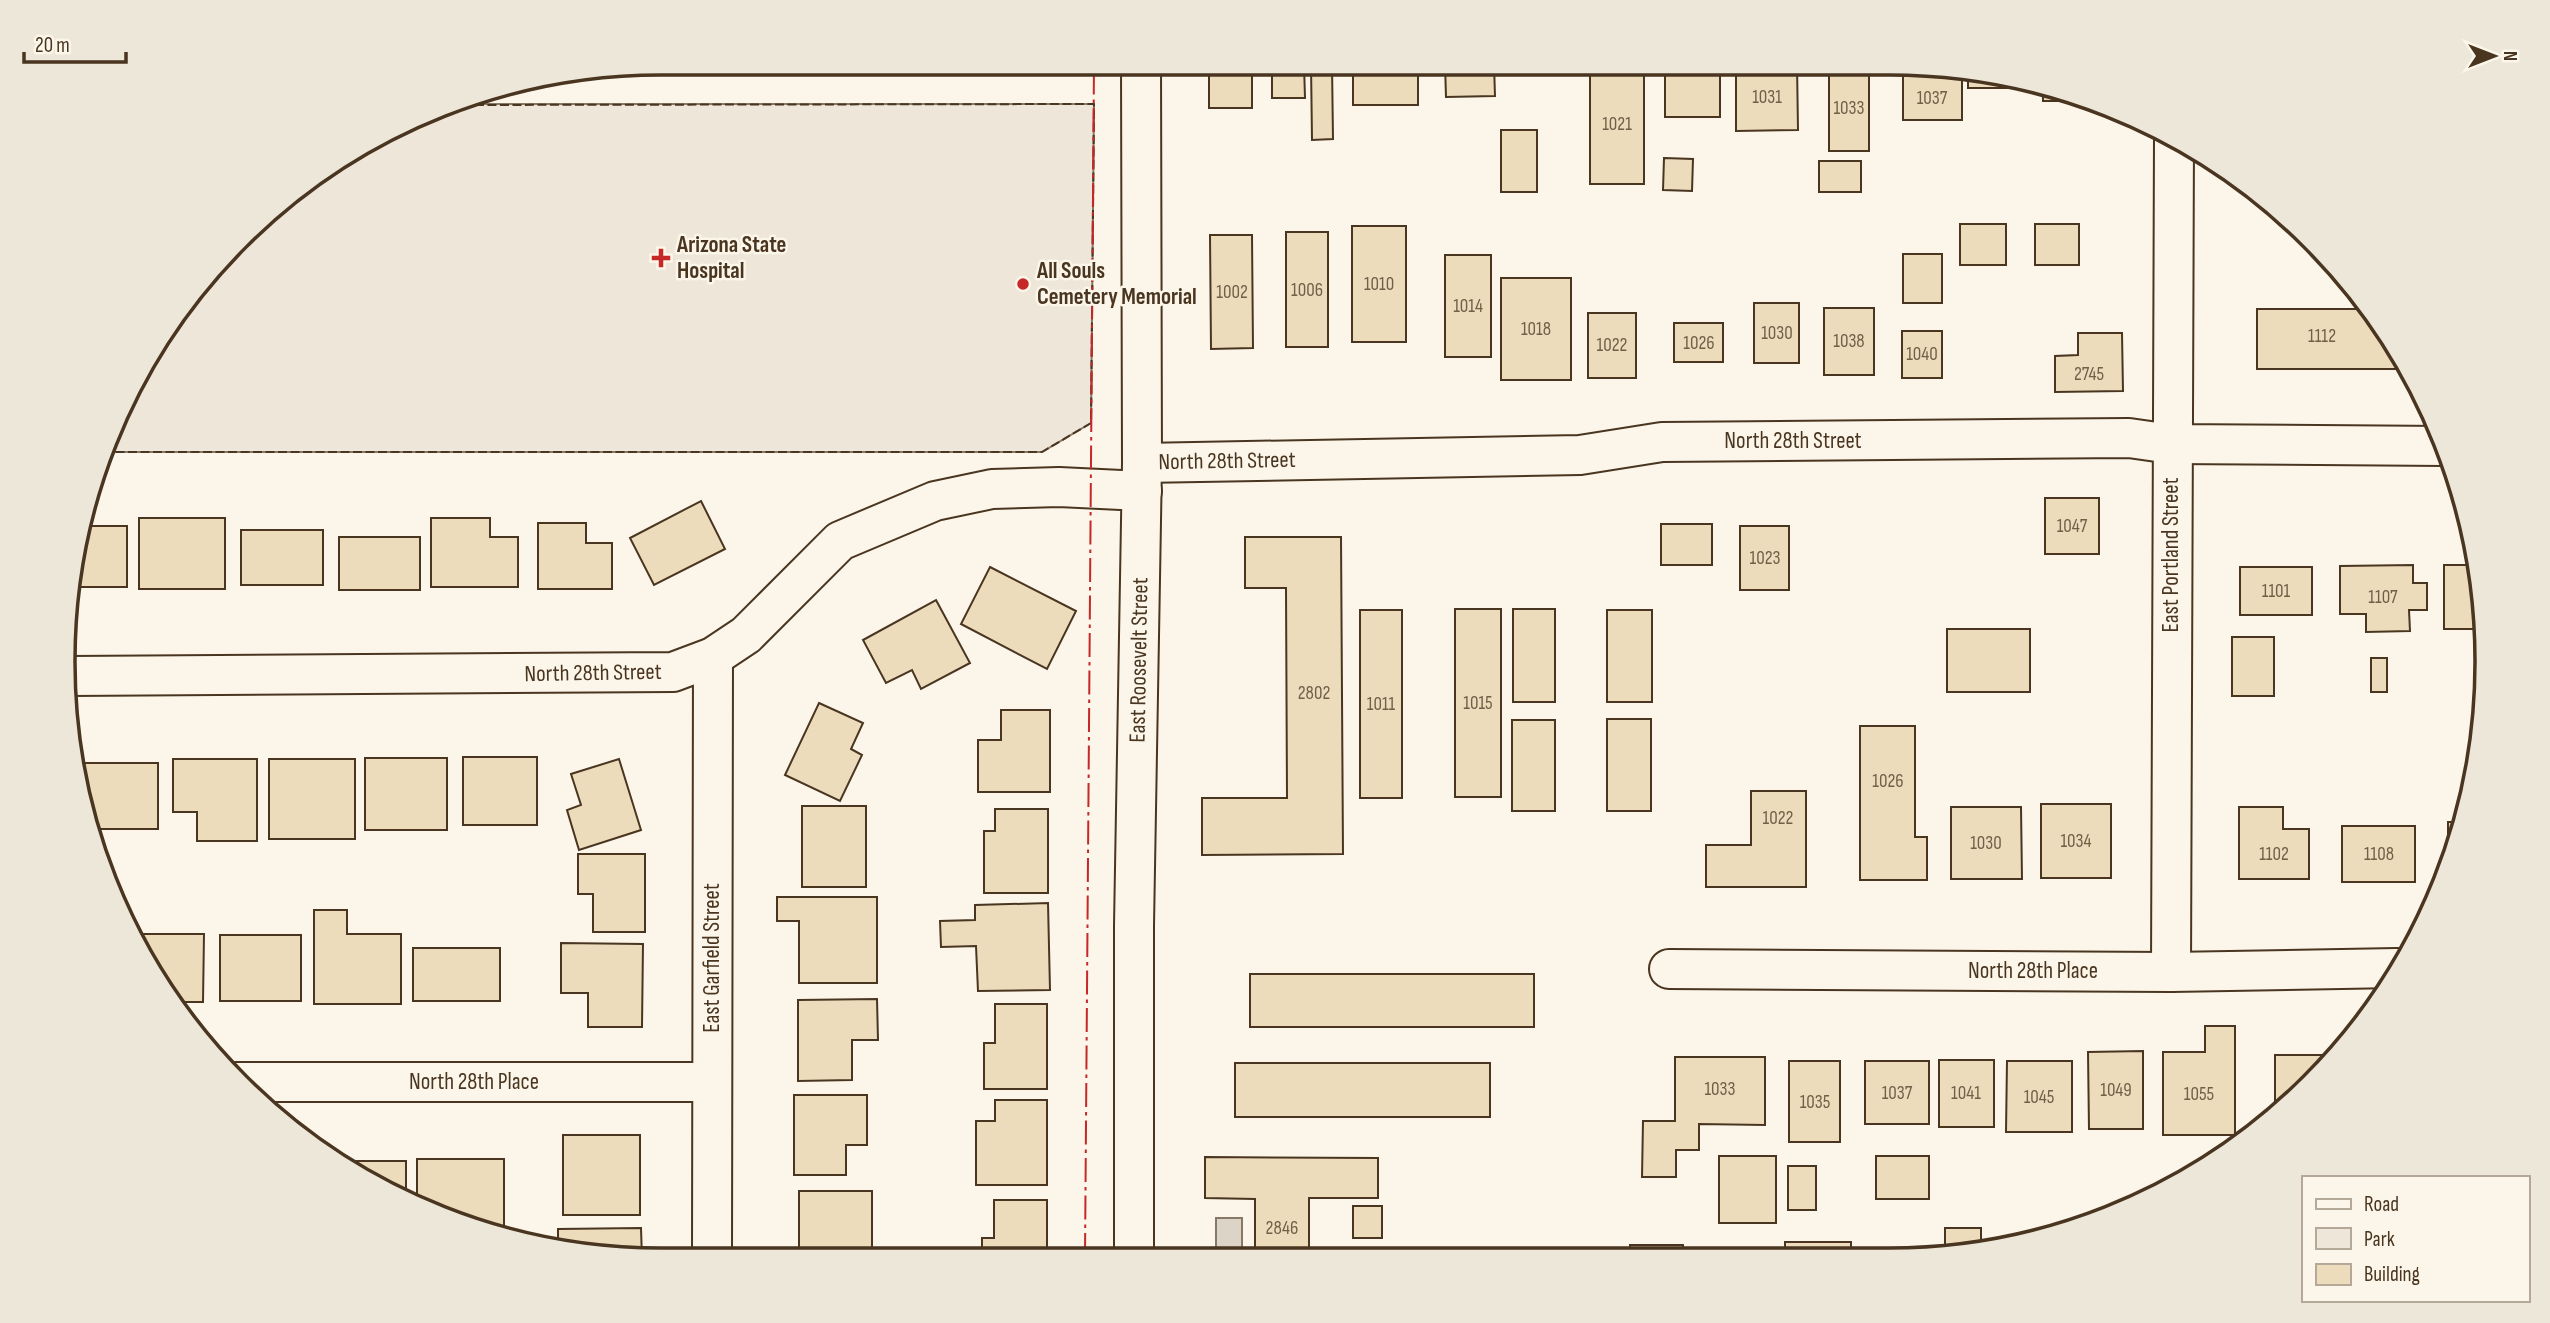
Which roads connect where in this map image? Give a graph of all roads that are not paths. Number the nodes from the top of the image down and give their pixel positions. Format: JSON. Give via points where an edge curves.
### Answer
{"nodes":[{"id":1,"x":1141,"y":75,"type":"edge"},
{"id":2,"x":2174,"y":150,"type":"edge"},
{"id":3,"x":2171,"y":444,"type":"junction"},
{"id":4,"x":2433,"y":446,"type":"edge"},
{"id":5,"x":1142,"y":477,"type":"junction"},
{"id":6,"x":713,"y":657,"type":"junction"},
{"id":7,"x":76,"y":676,"type":"edge"},
{"id":8,"x":2388,"y":968,"type":"edge"},
{"id":9,"x":1669,"y":970,"type":"dead end"},
{"id":10,"x":2171,"y":972,"type":"junction"},
{"id":11,"x":253,"y":1082,"type":"edge"},
{"id":12,"x":712,"y":1082,"type":"junction"},
{"id":13,"x":712,"y":1248,"type":"edge"},
{"id":14,"x":1135,"y":1248,"type":"edge"}],
"edges":[{"from":1,"to":5,"type":"street","name":"East Roosevelt Street"},
{"from":2,"to":3,"type":"street","name":"East Portland Street"},
{"from":3,"to":4,"type":"street","name":"North 28th Street"},
{"from":3,"to":5,"type":"street","name":"North 28th Street","via":[[2129,438],[1662,442],[1580,455]]},
{"from":3,"to":10,"type":"street","name":"East Portland Street"},
{"from":5,"to":6,"type":"street","name":"North 28th Street","via":[[992,489],[935,502],[840,541],[746,635]]},
{"from":5,"to":14,"type":"street","name":"East Roosevelt Street","via":[[1134,926]]},
{"from":6,"to":7,"type":"street","name":"North 28th Street","via":[[673,672]]},
{"from":6,"to":12,"type":"street","name":"East Garfield Street"},
{"from":8,"to":10,"type":"street","name":"North 28th Place"},
{"from":9,"to":10,"type":"street","name":"North 28th Place"},
{"from":11,"to":12,"type":"street","name":"North 28th Place"},
{"from":12,"to":13,"type":"street","name":"East Garfield Street"}]}
